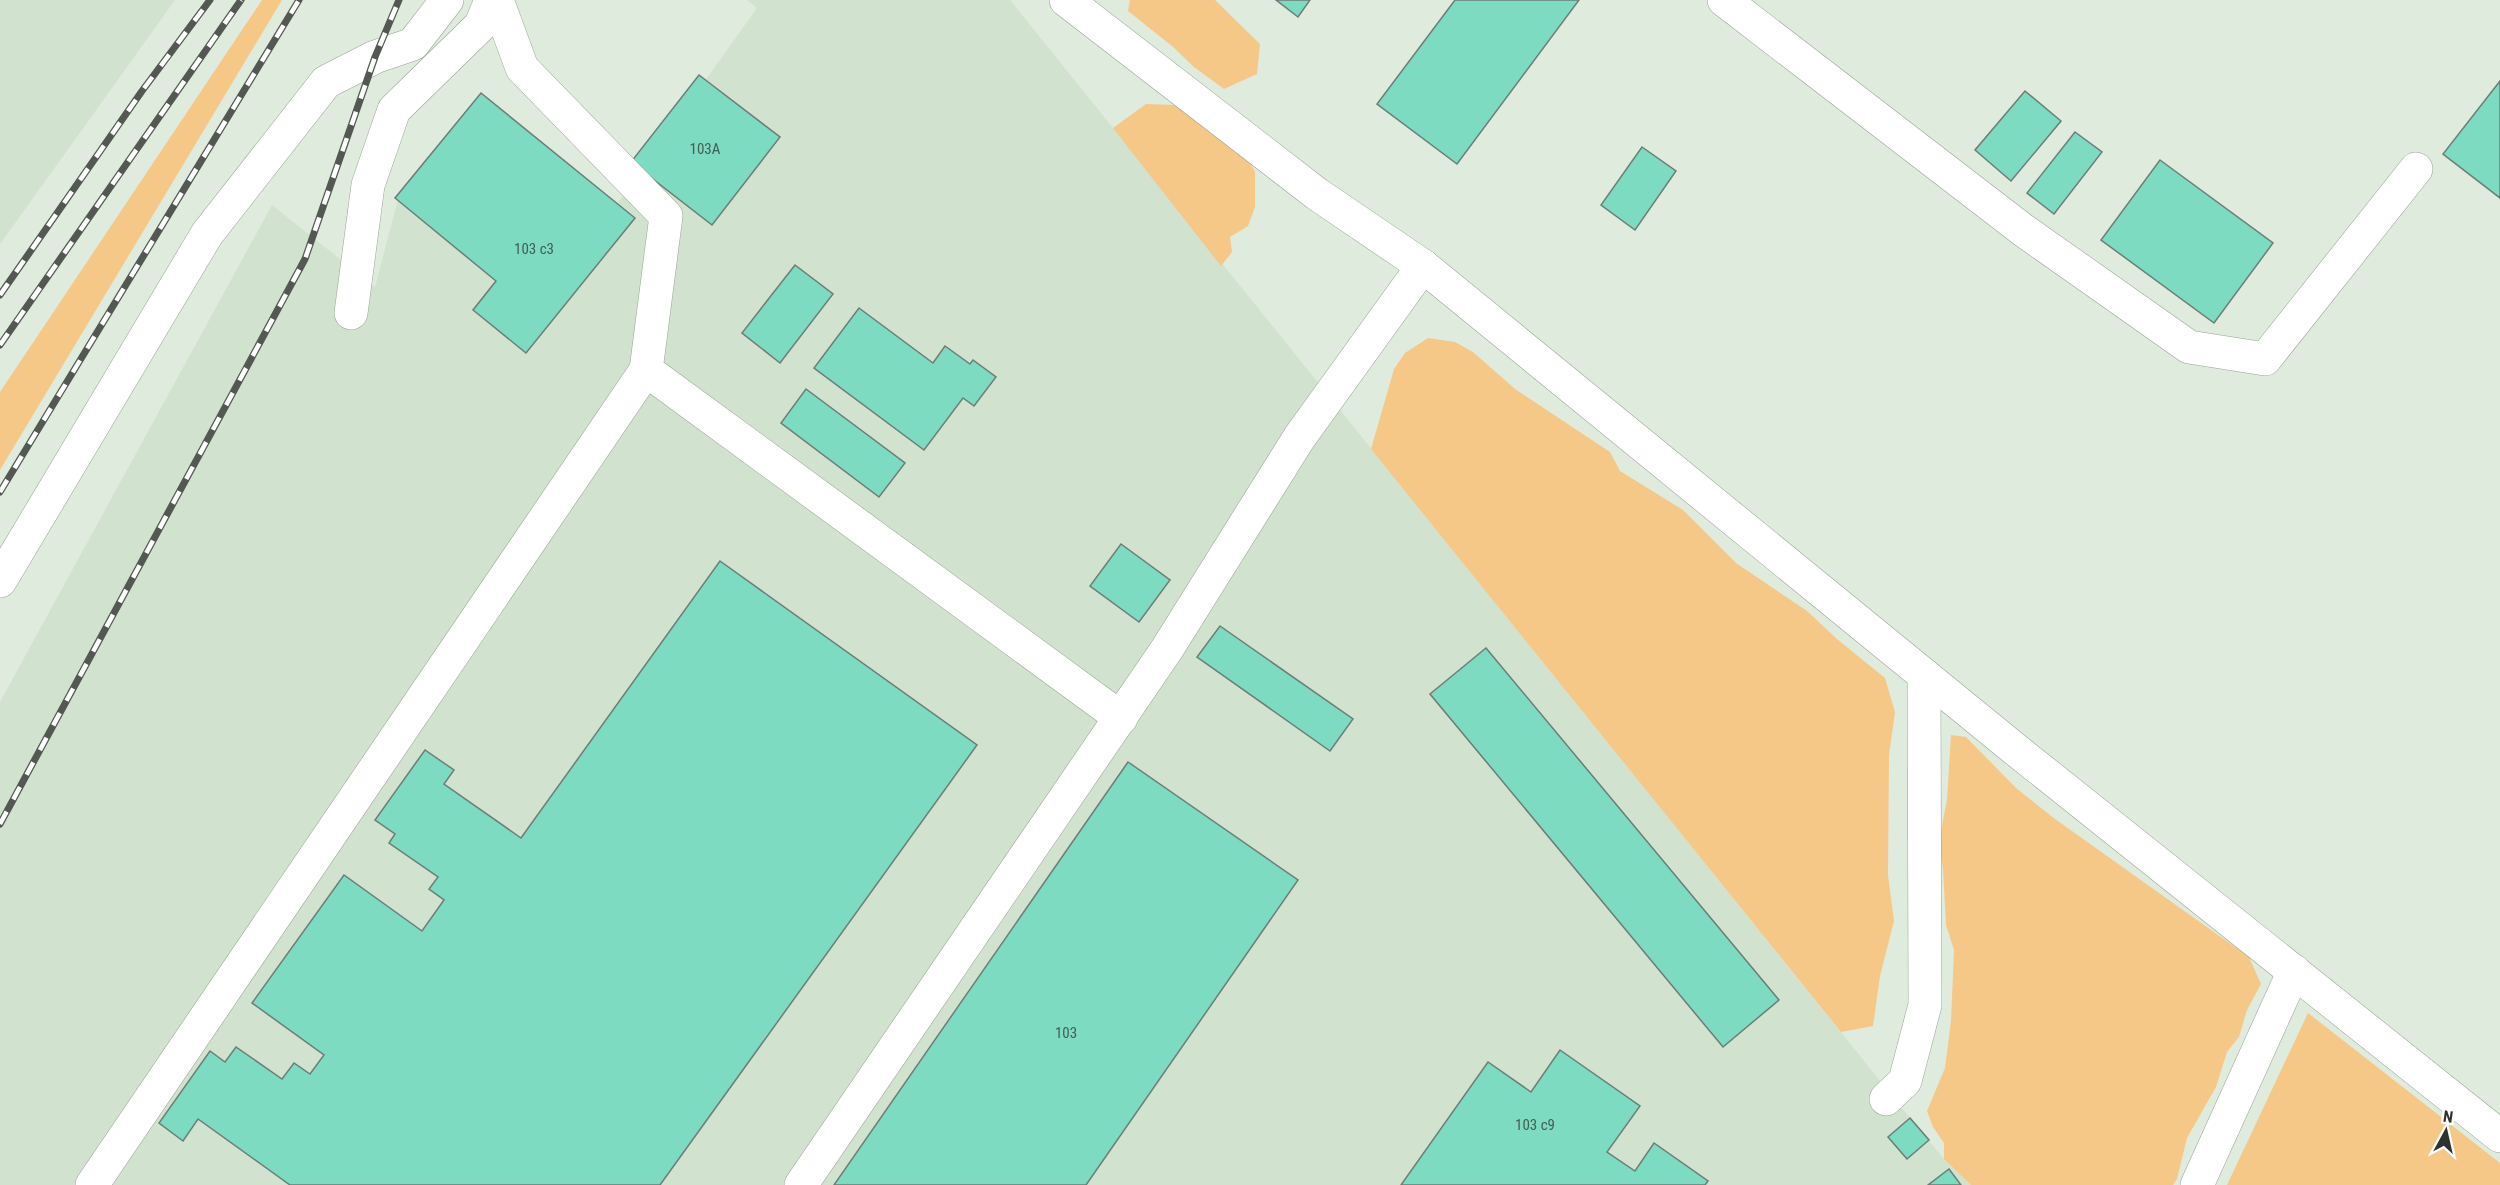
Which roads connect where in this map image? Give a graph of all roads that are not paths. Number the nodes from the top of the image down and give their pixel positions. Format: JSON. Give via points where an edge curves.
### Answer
{"nodes":[{"id":1,"x":447,"y":0,"type":"edge"},
{"id":2,"x":491,"y":0,"type":"edge"},
{"id":3,"x":497,"y":0,"type":"edge"},
{"id":4,"x":1066,"y":0,"type":"edge"},
{"id":5,"x":1724,"y":0,"type":"edge"},
{"id":6,"x":2416,"y":169,"type":"dead end"},
{"id":7,"x":1423,"y":266,"type":"junction"},
{"id":8,"x":351,"y":313,"type":"dead end"},
{"id":9,"x":646,"y":370,"type":"junction"},
{"id":10,"x":0,"y":581,"type":"edge"},
{"id":11,"x":1924,"y":675,"type":"junction"},
{"id":12,"x":1121,"y":718,"type":"junction"},
{"id":13,"x":2294,"y":971,"type":"junction"},
{"id":14,"x":1886,"y":1099,"type":"dead end"},
{"id":15,"x":2500,"y":1136,"type":"edge"},
{"id":16,"x":92,"y":1185,"type":"edge"},
{"id":17,"x":801,"y":1185,"type":"edge"},
{"id":18,"x":2197,"y":1185,"type":"edge"}],
"edges":[{"from":1,"to":10,"type":"street","via":[[413,44],[375,57],[326,82],[207,234]]},
{"from":2,"to":8,"type":"street","via":[[481,25],[394,110],[368,185]]},
{"from":3,"to":9,"type":"street","via":[[522,68],[666,216]]},
{"from":4,"to":7,"type":"street","via":[[1317,194]]},
{"from":5,"to":6,"type":"street","via":[[2023,230],[2189,347],[2265,359]]},
{"from":7,"to":11,"type":"street"},
{"from":7,"to":12,"type":"street","via":[[1299,438]]},
{"from":9,"to":12,"type":"street"},
{"from":9,"to":16,"type":"street"},
{"from":11,"to":13,"type":"street"},
{"from":11,"to":14,"type":"street","via":[[1925,1005],[1905,1081]]},
{"from":12,"to":17,"type":"street"},
{"from":13,"to":15,"type":"street"},
{"from":13,"to":18,"type":"street"}]}
